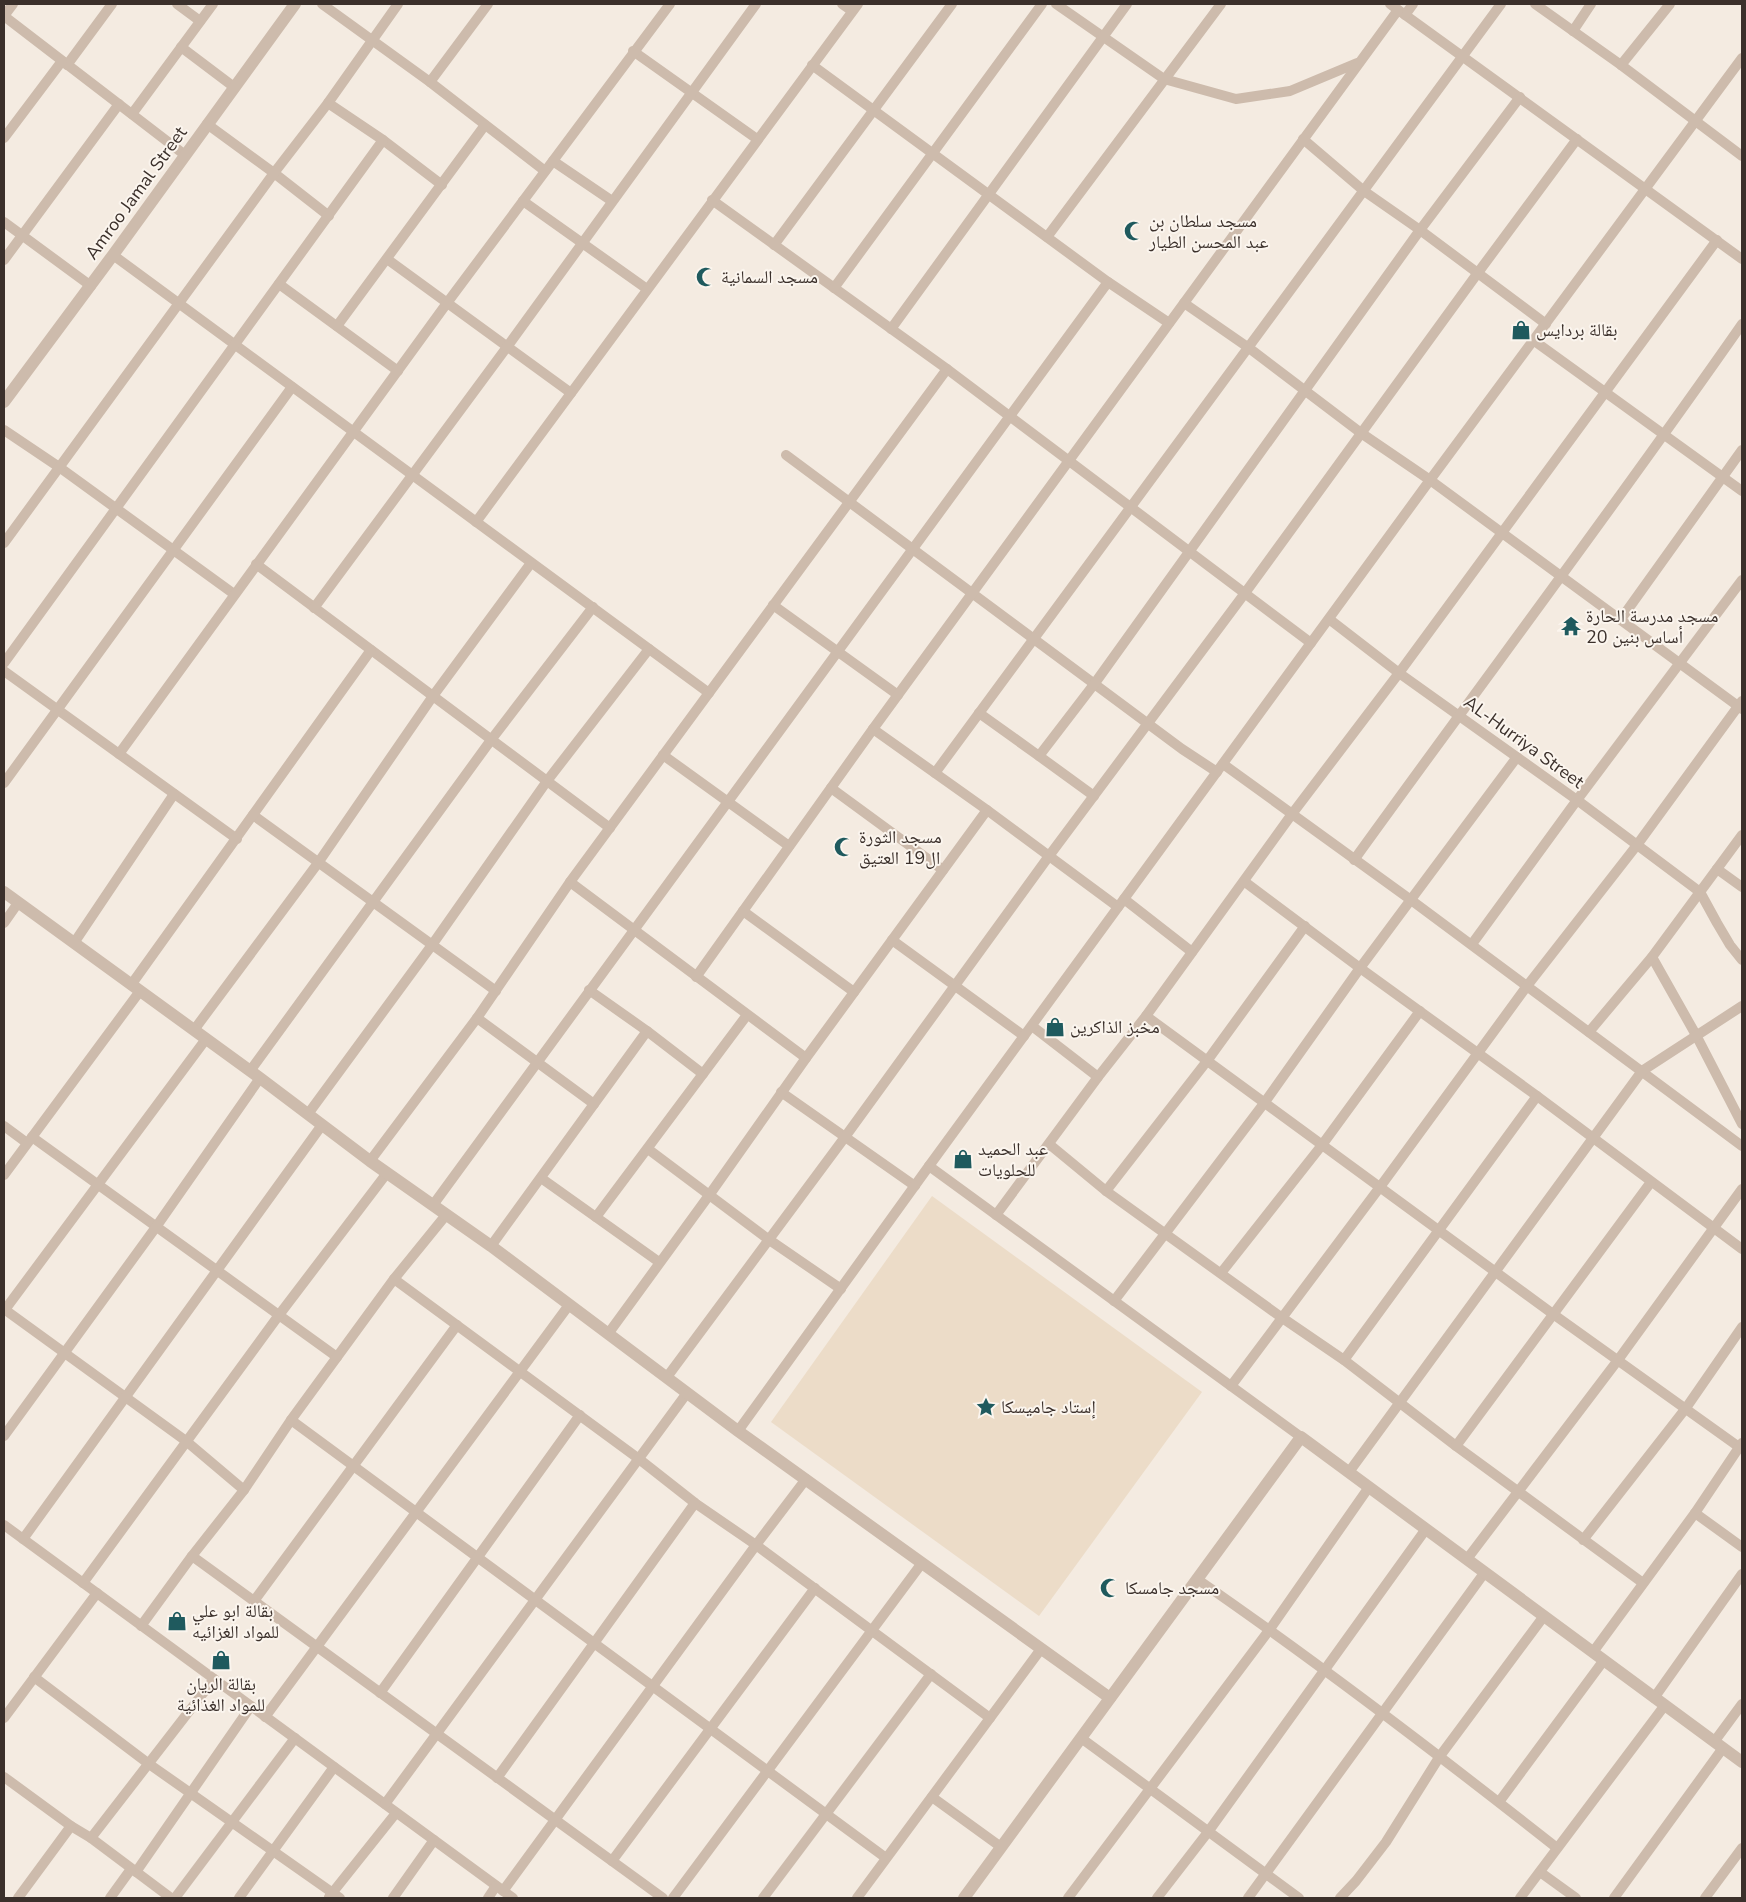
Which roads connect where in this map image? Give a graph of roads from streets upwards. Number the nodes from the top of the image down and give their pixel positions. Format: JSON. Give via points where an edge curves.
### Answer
{"nodes":[{"id":1,"x":13,"y":4,"type":"edge"},
{"id":2,"x":112,"y":4,"type":"edge"},
{"id":3,"x":177,"y":4,"type":"edge"},
{"id":4,"x":213,"y":4,"type":"edge"},
{"id":5,"x":295,"y":4,"type":"edge"},
{"id":6,"x":322,"y":4,"type":"edge"},
{"id":7,"x":398,"y":4,"type":"edge"},
{"id":8,"x":488,"y":4,"type":"edge"},
{"id":9,"x":670,"y":4,"type":"edge"},
{"id":10,"x":756,"y":4,"type":"edge"},
{"id":11,"x":842,"y":4,"type":"edge"},
{"id":12,"x":952,"y":4,"type":"edge"},
{"id":13,"x":1042,"y":4,"type":"edge"},
{"id":14,"x":1056,"y":4,"type":"edge"},
{"id":15,"x":1127,"y":4,"type":"edge"},
{"id":16,"x":1221,"y":4,"type":"edge"},
{"id":17,"x":1390,"y":4,"type":"edge"},
{"id":18,"x":1413,"y":4,"type":"edge"},
{"id":19,"x":1501,"y":4,"type":"edge"},
{"id":20,"x":1535,"y":4,"type":"edge"},
{"id":21,"x":1591,"y":4,"type":"edge"},
{"id":22,"x":1670,"y":4,"type":"edge"},
{"id":23,"x":855,"y":8,"type":"edge"},
{"id":24,"x":1402,"y":12,"type":"junction"},
{"id":25,"x":4,"y":16,"type":"edge"},
{"id":26,"x":200,"y":22,"type":"junction"},
{"id":27,"x":1573,"y":31,"type":"junction"},
{"id":28,"x":1104,"y":36,"type":"junction"},
{"id":29,"x":372,"y":39,"type":"junction"},
{"id":30,"x":181,"y":47,"type":"junction"},
{"id":31,"x":633,"y":52,"type":"junction"},
{"id":32,"x":1464,"y":57,"type":"junction"},
{"id":33,"x":1742,"y":58,"type":"edge"},
{"id":34,"x":65,"y":63,"type":"junction"},
{"id":35,"x":1359,"y":63,"type":"junction"},
{"id":36,"x":812,"y":65,"type":"junction"},
{"id":37,"x":1621,"y":65,"type":"junction"},
{"id":38,"x":1164,"y":79,"type":"junction"},
{"id":39,"x":430,"y":82,"type":"junction"},
{"id":40,"x":234,"y":87,"type":"junction"},
{"id":41,"x":691,"y":92,"type":"junction"},
{"id":42,"x":1520,"y":97,"type":"junction"},
{"id":43,"x":328,"y":103,"type":"junction"},
{"id":44,"x":119,"y":104,"type":"junction"},
{"id":45,"x":874,"y":110,"type":"junction"},
{"id":46,"x":132,"y":114,"type":"junction"},
{"id":47,"x":1696,"y":122,"type":"junction"},
{"id":48,"x":207,"y":124,"type":"junction"},
{"id":49,"x":485,"y":124,"type":"junction"},
{"id":50,"x":4,"y":138,"type":"edge"},
{"id":51,"x":758,"y":139,"type":"junction"},
{"id":52,"x":1304,"y":139,"type":"junction"},
{"id":53,"x":1577,"y":139,"type":"junction"},
{"id":54,"x":383,"y":140,"type":"junction"},
{"id":55,"x":933,"y":153,"type":"junction"},
{"id":56,"x":186,"y":155,"type":"junction"},
{"id":57,"x":1742,"y":156,"type":"edge"},
{"id":58,"x":553,"y":161,"type":"junction"},
{"id":59,"x":545,"y":171,"type":"junction"},
{"id":60,"x":274,"y":173,"type":"junction"},
{"id":61,"x":442,"y":185,"type":"junction"},
{"id":62,"x":1364,"y":190,"type":"junction"},
{"id":63,"x":1646,"y":190,"type":"junction"},
{"id":64,"x":989,"y":195,"type":"junction"},
{"id":65,"x":524,"y":200,"type":"junction"},
{"id":66,"x":712,"y":200,"type":"junction"},
{"id":67,"x":612,"y":201,"type":"junction"},
{"id":68,"x":328,"y":216,"type":"junction"},
{"id":69,"x":4,"y":222,"type":"edge"},
{"id":70,"x":1420,"y":230,"type":"junction"},
{"id":71,"x":23,"y":236,"type":"junction"},
{"id":72,"x":1047,"y":237,"type":"junction"},
{"id":73,"x":1717,"y":240,"type":"junction"},
{"id":74,"x":581,"y":243,"type":"junction"},
{"id":75,"x":774,"y":245,"type":"junction"},
{"id":76,"x":113,"y":255,"type":"junction"},
{"id":77,"x":387,"y":259,"type":"junction"},
{"id":78,"x":1742,"y":259,"type":"edge"},
{"id":79,"x":4,"y":260,"type":"edge"},
{"id":80,"x":1477,"y":274,"type":"junction"},
{"id":81,"x":1108,"y":282,"type":"junction"},
{"id":82,"x":279,"y":284,"type":"junction"},
{"id":83,"x":91,"y":286,"type":"junction"},
{"id":84,"x":834,"y":288,"type":"junction"},
{"id":85,"x":647,"y":289,"type":"junction"},
{"id":86,"x":447,"y":303,"type":"junction"},
{"id":87,"x":1184,"y":303,"type":"junction"},
{"id":88,"x":179,"y":304,"type":"junction"},
{"id":89,"x":1169,"y":323,"type":"junction"},
{"id":90,"x":1546,"y":324,"type":"junction"},
{"id":91,"x":1742,"y":324,"type":"edge"},
{"id":92,"x":337,"y":326,"type":"junction"},
{"id":93,"x":891,"y":329,"type":"junction"},
{"id":94,"x":1533,"y":340,"type":"junction"},
{"id":95,"x":235,"y":345,"type":"junction"},
{"id":96,"x":507,"y":347,"type":"junction"},
{"id":97,"x":1249,"y":348,"type":"junction"},
{"id":98,"x":947,"y":369,"type":"junction"},
{"id":99,"x":398,"y":371,"type":"junction"},
{"id":100,"x":292,"y":387,"type":"junction"},
{"id":101,"x":1306,"y":391,"type":"junction"},
{"id":102,"x":570,"y":392,"type":"junction"},
{"id":103,"x":1604,"y":392,"type":"junction"},
{"id":104,"x":4,"y":402,"type":"edge"},
{"id":105,"x":1010,"y":416,"type":"junction"},
{"id":106,"x":4,"y":430,"type":"edge"},
{"id":107,"x":353,"y":432,"type":"junction"},
{"id":108,"x":1361,"y":433,"type":"junction"},
{"id":109,"x":1665,"y":435,"type":"junction"},
{"id":110,"x":1742,"y":450,"type":"edge"},
{"id":111,"x":786,"y":455,"type":"dead end"},
{"id":112,"x":1069,"y":460,"type":"junction"},
{"id":113,"x":60,"y":467,"type":"junction"},
{"id":114,"x":412,"y":475,"type":"junction"},
{"id":115,"x":1722,"y":477,"type":"junction"},
{"id":116,"x":1430,"y":480,"type":"junction"},
{"id":117,"x":1742,"y":491,"type":"edge"},
{"id":118,"x":850,"y":501,"type":"junction"},
{"id":119,"x":1131,"y":507,"type":"junction"},
{"id":120,"x":116,"y":508,"type":"junction"},
{"id":121,"x":476,"y":522,"type":"junction"},
{"id":122,"x":1501,"y":533,"type":"junction"},
{"id":123,"x":4,"y":543,"type":"edge"},
{"id":124,"x":913,"y":548,"type":"junction"},
{"id":125,"x":174,"y":550,"type":"junction"},
{"id":126,"x":1189,"y":551,"type":"junction"},
{"id":127,"x":532,"y":562,"type":"junction"},
{"id":128,"x":256,"y":564,"type":"junction"},
{"id":129,"x":1560,"y":576,"type":"junction"},
{"id":130,"x":1742,"y":580,"type":"edge"},
{"id":131,"x":972,"y":592,"type":"junction"},
{"id":132,"x":1245,"y":593,"type":"junction"},
{"id":133,"x":234,"y":594,"type":"junction"},
{"id":134,"x":774,"y":605,"type":"junction"},
{"id":135,"x":592,"y":607,"type":"junction"},
{"id":136,"x":314,"y":608,"type":"junction"},
{"id":137,"x":1329,"y":619,"type":"junction"},
{"id":138,"x":1621,"y":619,"type":"junction"},
{"id":139,"x":1034,"y":638,"type":"junction"},
{"id":140,"x":1311,"y":643,"type":"junction"},
{"id":141,"x":649,"y":649,"type":"junction"},
{"id":142,"x":371,"y":650,"type":"junction"},
{"id":143,"x":837,"y":651,"type":"junction"},
{"id":144,"x":4,"y":663,"type":"edge"},
{"id":145,"x":1680,"y":664,"type":"junction"},
{"id":146,"x":4,"y":671,"type":"edge"},
{"id":147,"x":1399,"y":673,"type":"junction"},
{"id":148,"x":1095,"y":683,"type":"junction"},
{"id":149,"x":709,"y":693,"type":"junction"},
{"id":150,"x":898,"y":695,"type":"junction"},
{"id":151,"x":433,"y":696,"type":"junction"},
{"id":152,"x":1741,"y":705,"type":"edge"},
{"id":153,"x":58,"y":710,"type":"junction"},
{"id":154,"x":979,"y":713,"type":"junction"},
{"id":155,"x":1459,"y":715,"type":"junction"},
{"id":156,"x":1148,"y":723,"type":"junction"},
{"id":157,"x":873,"y":729,"type":"junction"},
{"id":158,"x":491,"y":740,"type":"junction"},
{"id":159,"x":119,"y":754,"type":"junction"},
{"id":160,"x":663,"y":755,"type":"junction"},
{"id":161,"x":1038,"y":756,"type":"junction"},
{"id":162,"x":1517,"y":757,"type":"junction"},
{"id":163,"x":1220,"y":768,"type":"junction"},
{"id":164,"x":935,"y":773,"type":"junction"},
{"id":165,"x":547,"y":781,"type":"junction"},
{"id":166,"x":4,"y":783,"type":"edge"},
{"id":167,"x":831,"y":788,"type":"junction"},
{"id":168,"x":174,"y":794,"type":"junction"},
{"id":169,"x":1094,"y":796,"type":"junction"},
{"id":170,"x":1577,"y":800,"type":"junction"},
{"id":171,"x":728,"y":801,"type":"junction"},
{"id":172,"x":987,"y":810,"type":"junction"},
{"id":173,"x":1292,"y":814,"type":"junction"},
{"id":174,"x":253,"y":815,"type":"junction"},
{"id":175,"x":610,"y":828,"type":"junction"},
{"id":176,"x":1742,"y":835,"type":"edge"},
{"id":177,"x":236,"y":839,"type":"junction"},
{"id":178,"x":1637,"y":845,"type":"junction"},
{"id":179,"x":790,"y":846,"type":"junction"},
{"id":180,"x":1049,"y":856,"type":"junction"},
{"id":181,"x":1354,"y":860,"type":"junction"},
{"id":182,"x":318,"y":863,"type":"junction"},
{"id":183,"x":1717,"y":869,"type":"junction"},
{"id":184,"x":943,"y":870,"type":"junction"},
{"id":185,"x":570,"y":882,"type":"junction"},
{"id":186,"x":1245,"y":882,"type":"junction"},
{"id":187,"x":1742,"y":887,"type":"edge"},
{"id":188,"x":4,"y":892,"type":"edge"},
{"id":189,"x":1700,"y":892,"type":"junction"},
{"id":190,"x":1411,"y":900,"type":"junction"},
{"id":191,"x":372,"y":902,"type":"junction"},
{"id":192,"x":18,"y":903,"type":"junction"},
{"id":193,"x":1121,"y":903,"type":"junction"},
{"id":194,"x":743,"y":911,"type":"junction"},
{"id":195,"x":4,"y":923,"type":"edge"},
{"id":196,"x":1305,"y":926,"type":"junction"},
{"id":197,"x":633,"y":930,"type":"junction"},
{"id":198,"x":892,"y":940,"type":"junction"},
{"id":199,"x":74,"y":943,"type":"junction"},
{"id":200,"x":1472,"y":944,"type":"junction"},
{"id":201,"x":432,"y":945,"type":"junction"},
{"id":202,"x":1192,"y":952,"type":"junction"},
{"id":203,"x":1652,"y":957,"type":"junction"},
{"id":204,"x":1742,"y":960,"type":"edge"},
{"id":205,"x":1360,"y":968,"type":"junction"},
{"id":206,"x":696,"y":977,"type":"junction"},
{"id":207,"x":955,"y":986,"type":"junction"},
{"id":208,"x":1527,"y":986,"type":"junction"},
{"id":209,"x":136,"y":988,"type":"junction"},
{"id":210,"x":589,"y":990,"type":"junction"},
{"id":211,"x":496,"y":991,"type":"junction"},
{"id":212,"x":854,"y":992,"type":"junction"},
{"id":213,"x":1742,"y":998,"type":"edge"},
{"id":214,"x":1738,"y":1008,"type":"edge"},
{"id":215,"x":1420,"y":1011,"type":"junction"},
{"id":216,"x":747,"y":1014,"type":"junction"},
{"id":217,"x":1146,"y":1016,"type":"junction"},
{"id":218,"x":476,"y":1018,"type":"junction"},
{"id":219,"x":1032,"y":1026,"type":"junction"},
{"id":220,"x":194,"y":1030,"type":"junction"},
{"id":221,"x":647,"y":1031,"type":"junction"},
{"id":222,"x":1590,"y":1032,"type":"junction"},
{"id":223,"x":1696,"y":1035,"type":"junction"},
{"id":224,"x":1024,"y":1036,"type":"junction"},
{"id":225,"x":206,"y":1039,"type":"junction"},
{"id":226,"x":1478,"y":1054,"type":"junction"},
{"id":227,"x":806,"y":1058,"type":"junction"},
{"id":228,"x":1207,"y":1061,"type":"junction"},
{"id":229,"x":536,"y":1062,"type":"junction"},
{"id":230,"x":1642,"y":1071,"type":"junction"},
{"id":231,"x":703,"y":1074,"type":"junction"},
{"id":232,"x":255,"y":1075,"type":"junction"},
{"id":233,"x":1098,"y":1076,"type":"junction"},
{"id":234,"x":782,"y":1092,"type":"junction"},
{"id":235,"x":1537,"y":1096,"type":"junction"},
{"id":236,"x":1266,"y":1102,"type":"junction"},
{"id":237,"x":594,"y":1104,"type":"junction"},
{"id":238,"x":308,"y":1114,"type":"junction"},
{"id":239,"x":1742,"y":1124,"type":"edge"},
{"id":240,"x":322,"y":1125,"type":"junction"},
{"id":241,"x":4,"y":1126,"type":"edge"},
{"id":242,"x":845,"y":1137,"type":"junction"},
{"id":243,"x":1594,"y":1138,"type":"junction"},
{"id":244,"x":30,"y":1140,"type":"junction"},
{"id":245,"x":1049,"y":1144,"type":"junction"},
{"id":246,"x":1322,"y":1145,"type":"junction"},
{"id":247,"x":1742,"y":1146,"type":"edge"},
{"id":248,"x":648,"y":1149,"type":"junction"},
{"id":249,"x":370,"y":1160,"type":"junction"},
{"id":250,"x":929,"y":1166,"type":"junction"},
{"id":251,"x":387,"y":1173,"type":"junction"},
{"id":252,"x":4,"y":1175,"type":"edge"},
{"id":253,"x":541,"y":1178,"type":"junction"},
{"id":254,"x":1650,"y":1182,"type":"junction"},
{"id":255,"x":98,"y":1184,"type":"junction"},
{"id":256,"x":915,"y":1186,"type":"junction"},
{"id":257,"x":1380,"y":1187,"type":"junction"},
{"id":258,"x":1742,"y":1189,"type":"edge"},
{"id":259,"x":1106,"y":1191,"type":"junction"},
{"id":260,"x":710,"y":1194,"type":"junction"},
{"id":261,"x":433,"y":1205,"type":"junction"},
{"id":262,"x":446,"y":1215,"type":"junction"},
{"id":263,"x":996,"y":1215,"type":"junction"},
{"id":264,"x":596,"y":1217,"type":"junction"},
{"id":265,"x":156,"y":1226,"type":"junction"},
{"id":266,"x":1438,"y":1229,"type":"junction"},
{"id":267,"x":1713,"y":1229,"type":"junction"},
{"id":268,"x":1166,"y":1234,"type":"junction"},
{"id":269,"x":768,"y":1239,"type":"junction"},
{"id":270,"x":491,"y":1246,"type":"junction"},
{"id":271,"x":1742,"y":1250,"type":"edge"},
{"id":272,"x":659,"y":1262,"type":"junction"},
{"id":273,"x":216,"y":1270,"type":"junction"},
{"id":274,"x":1221,"y":1273,"type":"junction"},
{"id":275,"x":1496,"y":1273,"type":"junction"},
{"id":276,"x":394,"y":1279,"type":"junction"},
{"id":277,"x":840,"y":1289,"type":"junction"},
{"id":278,"x":1114,"y":1301,"type":"junction"},
{"id":279,"x":569,"y":1305,"type":"junction"},
{"id":280,"x":4,"y":1310,"type":"edge"},
{"id":281,"x":1553,"y":1314,"type":"junction"},
{"id":282,"x":279,"y":1315,"type":"junction"},
{"id":283,"x":1281,"y":1317,"type":"junction"},
{"id":284,"x":457,"y":1324,"type":"junction"},
{"id":285,"x":1742,"y":1327,"type":"edge"},
{"id":286,"x":608,"y":1334,"type":"junction"},
{"id":287,"x":64,"y":1352,"type":"junction"},
{"id":288,"x":337,"y":1357,"type":"junction"},
{"id":289,"x":1344,"y":1360,"type":"junction"},
{"id":290,"x":1618,"y":1360,"type":"junction"},
{"id":291,"x":520,"y":1370,"type":"junction"},
{"id":292,"x":667,"y":1377,"type":"junction"},
{"id":293,"x":1231,"y":1386,"type":"junction"},
{"id":294,"x":687,"y":1393,"type":"junction"},
{"id":295,"x":125,"y":1396,"type":"junction"},
{"id":296,"x":1399,"y":1403,"type":"junction"},
{"id":297,"x":1686,"y":1408,"type":"junction"},
{"id":298,"x":580,"y":1415,"type":"junction"},
{"id":299,"x":291,"y":1420,"type":"junction"},
{"id":300,"x":738,"y":1431,"type":"junction"},
{"id":301,"x":4,"y":1436,"type":"edge"},
{"id":302,"x":1301,"y":1437,"type":"junction"},
{"id":303,"x":186,"y":1441,"type":"junction"},
{"id":304,"x":1740,"y":1445,"type":"edge"},
{"id":305,"x":1456,"y":1446,"type":"junction"},
{"id":306,"x":639,"y":1459,"type":"junction"},
{"id":307,"x":353,"y":1466,"type":"junction"},
{"id":308,"x":1349,"y":1472,"type":"junction"},
{"id":309,"x":806,"y":1479,"type":"junction"},
{"id":310,"x":1369,"y":1487,"type":"junction"},
{"id":311,"x":244,"y":1490,"type":"junction"},
{"id":312,"x":1518,"y":1492,"type":"junction"},
{"id":313,"x":695,"y":1503,"type":"junction"},
{"id":314,"x":416,"y":1512,"type":"junction"},
{"id":315,"x":1695,"y":1513,"type":"junction"},
{"id":316,"x":4,"y":1525,"type":"edge"},
{"id":317,"x":1426,"y":1529,"type":"junction"},
{"id":318,"x":23,"y":1539,"type":"junction"},
{"id":319,"x":1584,"y":1540,"type":"junction"},
{"id":320,"x":756,"y":1545,"type":"junction"},
{"id":321,"x":1742,"y":1547,"type":"edge"},
{"id":322,"x":192,"y":1556,"type":"junction"},
{"id":323,"x":478,"y":1557,"type":"junction"},
{"id":324,"x":1467,"y":1559,"type":"junction"},
{"id":325,"x":922,"y":1563,"type":"junction"},
{"id":326,"x":1485,"y":1572,"type":"junction"},
{"id":327,"x":1742,"y":1574,"type":"edge"},
{"id":328,"x":1197,"y":1579,"type":"junction"},
{"id":329,"x":1643,"y":1582,"type":"junction"},
{"id":330,"x":83,"y":1583,"type":"junction"},
{"id":331,"x":815,"y":1588,"type":"junction"},
{"id":332,"x":97,"y":1593,"type":"junction"},
{"id":333,"x":535,"y":1600,"type":"junction"},
{"id":334,"x":254,"y":1601,"type":"junction"},
{"id":335,"x":1544,"y":1616,"type":"junction"},
{"id":336,"x":141,"y":1626,"type":"junction"},
{"id":337,"x":1270,"y":1629,"type":"junction"},
{"id":338,"x":871,"y":1630,"type":"junction"},
{"id":339,"x":594,"y":1643,"type":"junction"},
{"id":340,"x":316,"y":1647,"type":"junction"},
{"id":341,"x":1041,"y":1649,"type":"junction"},
{"id":342,"x":1599,"y":1656,"type":"junction"},
{"id":343,"x":1323,"y":1670,"type":"junction"},
{"id":344,"x":931,"y":1674,"type":"junction"},
{"id":345,"x":34,"y":1677,"type":"junction"},
{"id":346,"x":214,"y":1679,"type":"junction"},
{"id":347,"x":652,"y":1686,"type":"junction"},
{"id":348,"x":380,"y":1693,"type":"junction"},
{"id":349,"x":1110,"y":1698,"type":"junction"},
{"id":350,"x":1659,"y":1701,"type":"junction"},
{"id":351,"x":1742,"y":1704,"type":"edge"},
{"id":352,"x":251,"y":1706,"type":"junction"},
{"id":353,"x":1382,"y":1713,"type":"junction"},
{"id":354,"x":265,"y":1717,"type":"junction"},
{"id":355,"x":4,"y":1718,"type":"edge"},
{"id":356,"x":990,"y":1718,"type":"junction"},
{"id":357,"x":710,"y":1729,"type":"junction"},
{"id":358,"x":436,"y":1734,"type":"junction"},
{"id":359,"x":295,"y":1738,"type":"junction"},
{"id":360,"x":1081,"y":1738,"type":"junction"},
{"id":361,"x":1719,"y":1745,"type":"junction"},
{"id":362,"x":1440,"y":1756,"type":"junction"},
{"id":363,"x":1742,"y":1762,"type":"edge"},
{"id":364,"x":149,"y":1764,"type":"junction"},
{"id":365,"x":334,"y":1767,"type":"junction"},
{"id":366,"x":767,"y":1771,"type":"junction"},
{"id":367,"x":497,"y":1778,"type":"junction"},
{"id":368,"x":5,"y":1781,"type":"edge"},
{"id":369,"x":1151,"y":1789,"type":"junction"},
{"id":370,"x":191,"y":1792,"type":"junction"},
{"id":371,"x":932,"y":1797,"type":"junction"},
{"id":372,"x":1499,"y":1802,"type":"junction"},
{"id":373,"x":385,"y":1804,"type":"junction"},
{"id":374,"x":396,"y":1813,"type":"junction"},
{"id":375,"x":826,"y":1814,"type":"junction"},
{"id":376,"x":555,"y":1820,"type":"junction"},
{"id":377,"x":232,"y":1821,"type":"junction"},
{"id":378,"x":71,"y":1826,"type":"junction"},
{"id":379,"x":1208,"y":1832,"type":"junction"},
{"id":380,"x":91,"y":1838,"type":"junction"},
{"id":381,"x":434,"y":1840,"type":"junction"},
{"id":382,"x":1001,"y":1847,"type":"junction"},
{"id":383,"x":1557,"y":1848,"type":"junction"},
{"id":384,"x":1742,"y":1848,"type":"edge"},
{"id":385,"x":274,"y":1851,"type":"junction"},
{"id":386,"x":886,"y":1858,"type":"junction"},
{"id":387,"x":612,"y":1862,"type":"junction"},
{"id":388,"x":133,"y":1871,"type":"junction"},
{"id":389,"x":1540,"y":1872,"type":"junction"},
{"id":390,"x":1266,"y":1875,"type":"junction"},
{"id":391,"x":500,"y":1888,"type":"junction"},
{"id":392,"x":334,"y":1896,"type":"edge"},
{"id":393,"x":18,"y":1898,"type":"edge"},
{"id":394,"x":110,"y":1898,"type":"edge"},
{"id":395,"x":173,"y":1898,"type":"edge"},
{"id":396,"x":239,"y":1898,"type":"edge"},
{"id":397,"x":392,"y":1898,"type":"edge"},
{"id":398,"x":488,"y":1898,"type":"edge"},
{"id":399,"x":513,"y":1898,"type":"edge"},
{"id":400,"x":662,"y":1898,"type":"edge"},
{"id":401,"x":673,"y":1898,"type":"edge"},
{"id":402,"x":763,"y":1898,"type":"edge"},
{"id":403,"x":857,"y":1898,"type":"edge"},
{"id":404,"x":964,"y":1898,"type":"edge"},
{"id":405,"x":1068,"y":1898,"type":"edge"},
{"id":406,"x":1158,"y":1898,"type":"edge"},
{"id":407,"x":1248,"y":1898,"type":"edge"},
{"id":408,"x":1299,"y":1898,"type":"edge"},
{"id":409,"x":1340,"y":1898,"type":"edge"},
{"id":410,"x":1520,"y":1898,"type":"edge"},
{"id":411,"x":1576,"y":1898,"type":"edge"},
{"id":412,"x":1614,"y":1898,"type":"edge"},
{"id":413,"x":1705,"y":1898,"type":"edge"}],
"edges":[{"from":1,"to":25,"type":"street"},
{"from":2,"to":34,"type":"street"},
{"from":3,"to":26,"type":"street"},
{"from":4,"to":26,"type":"street"},
{"from":5,"to":40,"type":"street","name":"Amroo Jamal Street"},
{"from":6,"to":29,"type":"street"},
{"from":7,"to":29,"type":"street"},
{"from":8,"to":39,"type":"street"},
{"from":9,"to":31,"type":"street"},
{"from":10,"to":41,"type":"street"},
{"from":11,"to":23,"type":"street"},
{"from":12,"to":45,"type":"street"},
{"from":13,"to":55,"type":"street"},
{"from":14,"to":28,"type":"street"},
{"from":15,"to":28,"type":"street"},
{"from":16,"to":38,"type":"street"},
{"from":17,"to":24,"type":"street"},
{"from":18,"to":24,"type":"street"},
{"from":19,"to":32,"type":"street"},
{"from":20,"to":27,"type":"street"},
{"from":21,"to":27,"type":"street"},
{"from":22,"to":37,"type":"street"},
{"from":23,"to":36,"type":"street"},
{"from":24,"to":32,"type":"street"},
{"from":24,"to":35,"type":"street"},
{"from":25,"to":34,"type":"street"},
{"from":26,"to":30,"type":"street"},
{"from":27,"to":37,"type":"street"},
{"from":28,"to":38,"type":"street"},
{"from":28,"to":64,"type":"street"},
{"from":29,"to":39,"type":"street"},
{"from":29,"to":43,"type":"street"},
{"from":30,"to":40,"type":"street"},
{"from":30,"to":46,"type":"street"},
{"from":31,"to":41,"type":"street"},
{"from":31,"to":58,"type":"street"},
{"from":32,"to":42,"type":"street"},
{"from":32,"to":62,"type":"street"},
{"from":33,"to":47,"type":"street"},
{"from":34,"to":44,"type":"street"},
{"from":34,"to":50,"type":"street"},
{"from":35,"to":38,"type":"street","via":[[1290,91],[1236,99]]},
{"from":35,"to":52,"type":"street"},
{"from":36,"to":45,"type":"street"},
{"from":36,"to":51,"type":"street"},
{"from":37,"to":47,"type":"street"},
{"from":38,"to":72,"type":"street"},
{"from":39,"to":49,"type":"street"},
{"from":40,"to":48,"type":"street","name":"Amroo Jamal Street"},
{"from":41,"to":51,"type":"street"},
{"from":41,"to":67,"type":"street"},
{"from":42,"to":53,"type":"street"},
{"from":42,"to":70,"type":"street"},
{"from":43,"to":54,"type":"street"},
{"from":43,"to":60,"type":"street"},
{"from":44,"to":46,"type":"street"},
{"from":44,"to":71,"type":"street"},
{"from":45,"to":55,"type":"street"},
{"from":45,"to":75,"type":"street"},
{"from":46,"to":56,"type":"street"},
{"from":47,"to":57,"type":"street"},
{"from":47,"to":63,"type":"street"},
{"from":48,"to":56,"type":"street","name":"Amroo Jamal Street"},
{"from":48,"to":60,"type":"street"},
{"from":49,"to":59,"type":"street"},
{"from":49,"to":61,"type":"street"},
{"from":51,"to":66,"type":"street"},
{"from":52,"to":62,"type":"street"},
{"from":52,"to":87,"type":"street"},
{"from":53,"to":63,"type":"street"},
{"from":53,"to":80,"type":"street"},
{"from":54,"to":61,"type":"street"},
{"from":54,"to":68,"type":"street"},
{"from":55,"to":64,"type":"street"},
{"from":55,"to":84,"type":"street"},
{"from":56,"to":76,"type":"street","name":"Amroo Jamal Street"},
{"from":58,"to":59,"type":"street"},
{"from":58,"to":67,"type":"street"},
{"from":59,"to":65,"type":"street"},
{"from":60,"to":68,"type":"street"},
{"from":60,"to":88,"type":"street"},
{"from":61,"to":77,"type":"street"},
{"from":62,"to":70,"type":"street"},
{"from":62,"to":97,"type":"street"},
{"from":63,"to":73,"type":"street"},
{"from":63,"to":90,"type":"street"},
{"from":64,"to":72,"type":"street"},
{"from":64,"to":93,"type":"street"},
{"from":65,"to":74,"type":"street"},
{"from":65,"to":86,"type":"street"},
{"from":66,"to":75,"type":"street"},
{"from":66,"to":85,"type":"street"},
{"from":67,"to":74,"type":"street"},
{"from":68,"to":82,"type":"street"},
{"from":69,"to":71,"type":"street"},
{"from":70,"to":80,"type":"street"},
{"from":70,"to":101,"type":"street"},
{"from":71,"to":79,"type":"street"},
{"from":71,"to":83,"type":"street"},
{"from":72,"to":81,"type":"street"},
{"from":73,"to":78,"type":"street"},
{"from":73,"to":103,"type":"street"},
{"from":74,"to":85,"type":"street"},
{"from":74,"to":96,"type":"street"},
{"from":75,"to":84,"type":"street"},
{"from":76,"to":83,"type":"street","name":"Amroo Jamal Street"},
{"from":76,"to":88,"type":"street"},
{"from":77,"to":86,"type":"street"},
{"from":77,"to":92,"type":"street"},
{"from":80,"to":90,"type":"street"},
{"from":80,"to":108,"type":"street"},
{"from":81,"to":89,"type":"street"},
{"from":81,"to":105,"type":"street"},
{"from":82,"to":92,"type":"street"},
{"from":82,"to":95,"type":"street"},
{"from":83,"to":104,"type":"street","name":"Amroo Jamal Street"},
{"from":84,"to":93,"type":"street"},
{"from":85,"to":102,"type":"street"},
{"from":86,"to":96,"type":"street"},
{"from":86,"to":99,"type":"street"},
{"from":87,"to":89,"type":"street"},
{"from":87,"to":97,"type":"street"},
{"from":88,"to":95,"type":"street"},
{"from":88,"to":113,"type":"street"},
{"from":89,"to":112,"type":"street"},
{"from":90,"to":94,"type":"street"},
{"from":91,"to":109,"type":"street"},
{"from":92,"to":99,"type":"street"},
{"from":93,"to":98,"type":"street"},
{"from":94,"to":103,"type":"street"},
{"from":94,"to":116,"type":"street"},
{"from":95,"to":100,"type":"street"},
{"from":95,"to":120,"type":"street"},
{"from":96,"to":102,"type":"street"},
{"from":96,"to":114,"type":"street"},
{"from":97,"to":101,"type":"street"},
{"from":97,"to":119,"type":"street"},
{"from":98,"to":105,"type":"street"},
{"from":98,"to":118,"type":"street"},
{"from":99,"to":107,"type":"street"},
{"from":100,"to":107,"type":"street"},
{"from":100,"to":125,"type":"street"},
{"from":101,"to":108,"type":"street"},
{"from":101,"to":126,"type":"street"},
{"from":102,"to":121,"type":"street"},
{"from":103,"to":109,"type":"street"},
{"from":103,"to":122,"type":"street"},
{"from":105,"to":112,"type":"street"},
{"from":105,"to":124,"type":"street"},
{"from":106,"to":113,"type":"street"},
{"from":107,"to":114,"type":"street"},
{"from":107,"to":128,"type":"street"},
{"from":108,"to":116,"type":"street"},
{"from":108,"to":132,"type":"street"},
{"from":109,"to":115,"type":"street"},
{"from":109,"to":129,"type":"street"},
{"from":110,"to":115,"type":"street"},
{"from":111,"to":118,"type":"street"},
{"from":112,"to":119,"type":"street"},
{"from":112,"to":131,"type":"street"},
{"from":113,"to":120,"type":"street"},
{"from":113,"to":123,"type":"street"},
{"from":114,"to":121,"type":"street"},
{"from":114,"to":136,"type":"street"},
{"from":115,"to":117,"type":"street"},
{"from":115,"to":138,"type":"street"},
{"from":116,"to":122,"type":"street"},
{"from":116,"to":137,"type":"street"},
{"from":118,"to":124,"type":"street"},
{"from":118,"to":134,"type":"street"},
{"from":119,"to":126,"type":"street"},
{"from":119,"to":139,"type":"street"},
{"from":120,"to":125,"type":"street"},
{"from":120,"to":144,"type":"street"},
{"from":121,"to":127,"type":"street"},
{"from":122,"to":129,"type":"street"},
{"from":122,"to":147,"type":"street"},
{"from":124,"to":131,"type":"street"},
{"from":124,"to":143,"type":"street"},
{"from":125,"to":133,"type":"street"},
{"from":125,"to":153,"type":"street"},
{"from":126,"to":132,"type":"street"},
{"from":126,"to":148,"type":"street"},
{"from":127,"to":135,"type":"street"},
{"from":127,"to":151,"type":"street"},
{"from":128,"to":133,"type":"street"},
{"from":128,"to":136,"type":"street"},
{"from":129,"to":138,"type":"street"},
{"from":129,"to":155,"type":"street"},
{"from":130,"to":145,"type":"street"},
{"from":131,"to":139,"type":"street"},
{"from":131,"to":150,"type":"street"},
{"from":132,"to":140,"type":"street"},
{"from":132,"to":156,"type":"street"},
{"from":133,"to":159,"type":"street"},
{"from":134,"to":143,"type":"street"},
{"from":134,"to":149,"type":"street"},
{"from":135,"to":141,"type":"street"},
{"from":135,"to":158,"type":"street"},
{"from":136,"to":142,"type":"street"},
{"from":137,"to":140,"type":"street"},
{"from":137,"to":147,"type":"street","name":"AL-Hurriya Street"},
{"from":138,"to":145,"type":"street"},
{"from":139,"to":148,"type":"street"},
{"from":139,"to":154,"type":"street"},
{"from":140,"to":163,"type":"street"},
{"from":141,"to":149,"type":"street"},
{"from":141,"to":165,"type":"street"},
{"from":142,"to":151,"type":"street"},
{"from":142,"to":174,"type":"street"},
{"from":143,"to":150,"type":"street"},
{"from":143,"to":171,"type":"street"},
{"from":145,"to":152,"type":"street"},
{"from":145,"to":170,"type":"street"},
{"from":146,"to":153,"type":"street"},
{"from":147,"to":155,"type":"street","name":"AL-Hurriya Street"},
{"from":147,"to":173,"type":"street"},
{"from":148,"to":156,"type":"street"},
{"from":148,"to":161,"type":"street"},
{"from":149,"to":160,"type":"street"},
{"from":150,"to":157,"type":"street"},
{"from":151,"to":158,"type":"street"},
{"from":151,"to":182,"type":"street"},
{"from":152,"to":178,"type":"street"},
{"from":153,"to":159,"type":"street"},
{"from":153,"to":166,"type":"street"},
{"from":154,"to":161,"type":"street"},
{"from":154,"to":164,"type":"street"},
{"from":155,"to":162,"type":"street","name":"AL-Hurriya Street"},
{"from":155,"to":181,"type":"street"},
{"from":156,"to":163,"type":"street"},
{"from":156,"to":169,"type":"street"},
{"from":157,"to":164,"type":"street"},
{"from":157,"to":167,"type":"street"},
{"from":158,"to":165,"type":"street"},
{"from":158,"to":191,"type":"street"},
{"from":159,"to":168,"type":"street"},
{"from":160,"to":171,"type":"street"},
{"from":160,"to":175,"type":"street"},
{"from":161,"to":169,"type":"street"},
{"from":162,"to":170,"type":"street","name":"AL-Hurriya Street"},
{"from":162,"to":190,"type":"street"},
{"from":163,"to":173,"type":"street"},
{"from":163,"to":193,"type":"street"},
{"from":164,"to":172,"type":"street"},
{"from":165,"to":175,"type":"street"},
{"from":165,"to":201,"type":"street"},
{"from":167,"to":179,"type":"street"},
{"from":167,"to":184,"type":"street"},
{"from":168,"to":177,"type":"street"},
{"from":168,"to":199,"type":"street"},
{"from":169,"to":180,"type":"street"},
{"from":170,"to":178,"type":"street","name":"AL-Hurriya Street"},
{"from":170,"to":200,"type":"street"},
{"from":171,"to":179,"type":"street"},
{"from":171,"to":197,"type":"street"},
{"from":172,"to":180,"type":"street"},
{"from":172,"to":184,"type":"street"},
{"from":173,"to":181,"type":"street"},
{"from":173,"to":186,"type":"street"},
{"from":174,"to":177,"type":"street"},
{"from":174,"to":182,"type":"street"},
{"from":175,"to":185,"type":"street"},
{"from":176,"to":183,"type":"street"},
{"from":177,"to":209,"type":"street"},
{"from":178,"to":189,"type":"street","name":"AL-Hurriya Street"},
{"from":178,"to":208,"type":"street"},
{"from":179,"to":194,"type":"street"},
{"from":180,"to":193,"type":"street"},
{"from":180,"to":207,"type":"street"},
{"from":181,"to":190,"type":"street"},
{"from":182,"to":191,"type":"street"},
{"from":182,"to":220,"type":"street"},
{"from":183,"to":187,"type":"street"},
{"from":183,"to":189,"type":"street"},
{"from":184,"to":198,"type":"street"},
{"from":185,"to":197,"type":"street"},
{"from":185,"to":211,"type":"street"},
{"from":186,"to":196,"type":"street"},
{"from":186,"to":202,"type":"street"},
{"from":188,"to":192,"type":"street"},
{"from":189,"to":203,"type":"street"},
{"from":189,"to":204,"type":"street"},
{"from":190,"to":200,"type":"street"},
{"from":190,"to":205,"type":"street"},
{"from":191,"to":201,"type":"street"},
{"from":191,"to":232,"type":"street"},
{"from":192,"to":195,"type":"street"},
{"from":192,"to":199,"type":"street"},
{"from":193,"to":202,"type":"street"},
{"from":193,"to":219,"type":"street"},
{"from":194,"to":206,"type":"street"},
{"from":194,"to":212,"type":"street"},
{"from":196,"to":205,"type":"street"},
{"from":196,"to":228,"type":"street"},
{"from":197,"to":206,"type":"street"},
{"from":197,"to":210,"type":"street"},
{"from":198,"to":207,"type":"street"},
{"from":198,"to":212,"type":"street"},
{"from":199,"to":209,"type":"street"},
{"from":200,"to":208,"type":"street"},
{"from":201,"to":211,"type":"street"},
{"from":201,"to":238,"type":"street"},
{"from":202,"to":217,"type":"street"},
{"from":203,"to":222,"type":"street"},
{"from":203,"to":223,"type":"street"},
{"from":205,"to":215,"type":"street"},
{"from":205,"to":236,"type":"street"},
{"from":206,"to":216,"type":"street"},
{"from":207,"to":224,"type":"street"},
{"from":207,"to":242,"type":"street"},
{"from":208,"to":222,"type":"street"},
{"from":208,"to":226,"type":"street"},
{"from":209,"to":220,"type":"street"},
{"from":209,"to":244,"type":"street"},
{"from":210,"to":221,"type":"street"},
{"from":210,"to":229,"type":"street"},
{"from":211,"to":218,"type":"street"},
{"from":212,"to":227,"type":"street"},
{"from":213,"to":214,"type":"street"},
{"from":214,"to":223,"type":"street"},
{"from":215,"to":226,"type":"street"},
{"from":215,"to":246,"type":"street"},
{"from":216,"to":227,"type":"street"},
{"from":216,"to":231,"type":"street"},
{"from":217,"to":228,"type":"street"},
{"from":217,"to":233,"type":"street"},
{"from":218,"to":229,"type":"street"},
{"from":218,"to":249,"type":"street"},
{"from":219,"to":224,"type":"street"},
{"from":219,"to":233,"type":"street"},
{"from":220,"to":225,"type":"street"},
{"from":221,"to":231,"type":"street"},
{"from":221,"to":237,"type":"street"},
{"from":222,"to":230,"type":"street"},
{"from":223,"to":230,"type":"street"},
{"from":223,"to":239,"type":"street"},
{"from":224,"to":250,"type":"street"},
{"from":225,"to":232,"type":"street"},
{"from":225,"to":255,"type":"street"},
{"from":226,"to":235,"type":"street"},
{"from":226,"to":257,"type":"street"},
{"from":227,"to":234,"type":"street"},
{"from":228,"to":236,"type":"street"},
{"from":228,"to":259,"type":"street"},
{"from":229,"to":237,"type":"street"},
{"from":229,"to":261,"type":"street"},
{"from":230,"to":243,"type":"street"},
{"from":230,"to":247,"type":"street"},
{"from":231,"to":248,"type":"street"},
{"from":232,"to":238,"type":"street"},
{"from":232,"to":265,"type":"street"},
{"from":233,"to":245,"type":"street"},
{"from":234,"to":242,"type":"street"},
{"from":234,"to":260,"type":"street"},
{"from":235,"to":243,"type":"street"},
{"from":235,"to":266,"type":"street"},
{"from":236,"to":246,"type":"street"},
{"from":236,"to":268,"type":"street"},
{"from":237,"to":253,"type":"street"},
{"from":238,"to":240,"type":"street"},
{"from":240,"to":249,"type":"street"},
{"from":240,"to":273,"type":"street"},
{"from":241,"to":244,"type":"street"},
{"from":242,"to":256,"type":"street"},
{"from":242,"to":269,"type":"street"},
{"from":243,"to":254,"type":"street"},
{"from":243,"to":275,"type":"street"},
{"from":244,"to":252,"type":"street"},
{"from":244,"to":255,"type":"street"},
{"from":245,"to":259,"type":"street"},
{"from":245,"to":263,"type":"street"},
{"from":246,"to":257,"type":"street"},
{"from":246,"to":274,"type":"street"},
{"from":248,"to":260,"type":"street"},
{"from":248,"to":264,"type":"street"},
{"from":249,"to":251,"type":"street"},
{"from":250,"to":256,"type":"street"},
{"from":250,"to":263,"type":"street"},
{"from":251,"to":261,"type":"street"},
{"from":251,"to":282,"type":"street"},
{"from":253,"to":264,"type":"street"},
{"from":253,"to":270,"type":"street"},
{"from":254,"to":267,"type":"street"},
{"from":254,"to":281,"type":"street"},
{"from":255,"to":265,"type":"street"},
{"from":255,"to":280,"type":"street"},
{"from":256,"to":277,"type":"street"},
{"from":257,"to":266,"type":"street"},
{"from":257,"to":283,"type":"street"},
{"from":258,"to":267,"type":"street"},
{"from":259,"to":268,"type":"street"},
{"from":260,"to":269,"type":"street"},
{"from":260,"to":272,"type":"street"},
{"from":261,"to":262,"type":"street"},
{"from":262,"to":270,"type":"street"},
{"from":262,"to":276,"type":"street"},
{"from":263,"to":278,"type":"street"},
{"from":264,"to":272,"type":"street"},
{"from":265,"to":273,"type":"street"},
{"from":265,"to":287,"type":"street"},
{"from":266,"to":275,"type":"street"},
{"from":266,"to":289,"type":"street"},
{"from":267,"to":271,"type":"street"},
{"from":267,"to":290,"type":"street"},
{"from":268,"to":274,"type":"street"},
{"from":268,"to":278,"type":"street"},
{"from":269,"to":277,"type":"street"},
{"from":269,"to":292,"type":"street"},
{"from":270,"to":279,"type":"street"},
{"from":272,"to":286,"type":"street"},
{"from":273,"to":282,"type":"street"},
{"from":273,"to":295,"type":"street"},
{"from":274,"to":283,"type":"street"},
{"from":275,"to":281,"type":"street"},
{"from":275,"to":296,"type":"street"},
{"from":276,"to":284,"type":"street"},
{"from":276,"to":288,"type":"street"},
{"from":277,"to":300,"type":"street"},
{"from":278,"to":293,"type":"street"},
{"from":279,"to":286,"type":"street"},
{"from":279,"to":291,"type":"street"},
{"from":280,"to":287,"type":"street"},
{"from":281,"to":290,"type":"street"},
{"from":281,"to":305,"type":"street"},
{"from":282,"to":288,"type":"street"},
{"from":282,"to":303,"type":"street"},
{"from":283,"to":289,"type":"street"},
{"from":283,"to":293,"type":"street"},
{"from":284,"to":291,"type":"street"},
{"from":284,"to":307,"type":"street"},
{"from":285,"to":297,"type":"street"},
{"from":286,"to":292,"type":"street"},
{"from":287,"to":295,"type":"street"},
{"from":287,"to":301,"type":"street"},
{"from":288,"to":299,"type":"street"},
{"from":289,"to":296,"type":"street"},
{"from":290,"to":297,"type":"street"},
{"from":290,"to":312,"type":"street"},
{"from":291,"to":298,"type":"street"},
{"from":291,"to":314,"type":"street"},
{"from":292,"to":294,"type":"street"},
{"from":293,"to":302,"type":"street"},
{"from":294,"to":300,"type":"street"},
{"from":294,"to":306,"type":"street"},
{"from":295,"to":303,"type":"street"},
{"from":295,"to":318,"type":"street"},
{"from":296,"to":305,"type":"street"},
{"from":296,"to":308,"type":"street"},
{"from":297,"to":304,"type":"street"},
{"from":297,"to":319,"type":"street"},
{"from":298,"to":306,"type":"street"},
{"from":298,"to":323,"type":"street"},
{"from":299,"to":307,"type":"street"},
{"from":299,"to":311,"type":"street"},
{"from":300,"to":309,"type":"street"},
{"from":302,"to":308,"type":"street"},
{"from":302,"to":328,"type":"street"},
{"from":303,"to":311,"type":"street"},
{"from":303,"to":330,"type":"street"},
{"from":304,"to":315,"type":"street"},
{"from":305,"to":312,"type":"street"},
{"from":306,"to":313,"type":"street"},
{"from":306,"to":333,"type":"street"},
{"from":307,"to":314,"type":"street"},
{"from":307,"to":334,"type":"street"},
{"from":308,"to":310,"type":"street"},
{"from":309,"to":320,"type":"street"},
{"from":309,"to":325,"type":"street"},
{"from":310,"to":317,"type":"street"},
{"from":310,"to":337,"type":"street"},
{"from":311,"to":322,"type":"street"},
{"from":312,"to":319,"type":"street"},
{"from":312,"to":324,"type":"street"},
{"from":313,"to":320,"type":"street"},
{"from":313,"to":339,"type":"street"},
{"from":314,"to":323,"type":"street"},
{"from":314,"to":340,"type":"street"},
{"from":315,"to":321,"type":"street"},
{"from":315,"to":329,"type":"street"},
{"from":316,"to":318,"type":"street"},
{"from":317,"to":324,"type":"street"},
{"from":317,"to":343,"type":"street"},
{"from":318,"to":330,"type":"street"},
{"from":319,"to":329,"type":"street"},
{"from":320,"to":331,"type":"street"},
{"from":320,"to":347,"type":"street"},
{"from":322,"to":334,"type":"street"},
{"from":322,"to":336,"type":"street"},
{"from":323,"to":333,"type":"street"},
{"from":323,"to":348,"type":"street"},
{"from":324,"to":326,"type":"street"},
{"from":325,"to":338,"type":"street"},
{"from":325,"to":341,"type":"street"},
{"from":326,"to":335,"type":"street"},
{"from":326,"to":353,"type":"street"},
{"from":327,"to":350,"type":"street"},
{"from":328,"to":337,"type":"street"},
{"from":328,"to":349,"type":"street"},
{"from":329,"to":342,"type":"street"},
{"from":330,"to":332,"type":"street"},
{"from":331,"to":338,"type":"street"},
{"from":331,"to":357,"type":"street"},
{"from":332,"to":336,"type":"street"},
{"from":332,"to":345,"type":"street"},
{"from":333,"to":339,"type":"street"},
{"from":333,"to":358,"type":"street"},
{"from":334,"to":340,"type":"street"},
{"from":335,"to":342,"type":"street"},
{"from":335,"to":362,"type":"street"},
{"from":336,"to":346,"type":"street"},
{"from":337,"to":343,"type":"street"},
{"from":337,"to":369,"type":"street"},
{"from":338,"to":344,"type":"street"},
{"from":338,"to":366,"type":"street"},
{"from":339,"to":347,"type":"street"},
{"from":339,"to":367,"type":"street"},
{"from":340,"to":348,"type":"street"},
{"from":340,"to":354,"type":"street"},
{"from":341,"to":349,"type":"street"},
{"from":341,"to":356,"type":"street"},
{"from":342,"to":350,"type":"street"},
{"from":342,"to":372,"type":"street"},
{"from":343,"to":353,"type":"street"},
{"from":343,"to":379,"type":"street"},
{"from":344,"to":356,"type":"street"},
{"from":344,"to":375,"type":"street"},
{"from":345,"to":355,"type":"street"},
{"from":345,"to":364,"type":"street"},
{"from":346,"to":352,"type":"street"},
{"from":346,"to":364,"type":"street"},
{"from":347,"to":357,"type":"street"},
{"from":347,"to":376,"type":"street"},
{"from":348,"to":358,"type":"street"},
{"from":349,"to":360,"type":"street"},
{"from":350,"to":361,"type":"street"},
{"from":350,"to":383,"type":"street"},
{"from":351,"to":361,"type":"street"},
{"from":352,"to":354,"type":"street"},
{"from":352,"to":370,"type":"street"},
{"from":353,"to":362,"type":"street"},
{"from":353,"to":390,"type":"street"},
{"from":354,"to":359,"type":"street"},
{"from":356,"to":371,"type":"street"},
{"from":357,"to":366,"type":"street"},
{"from":357,"to":387,"type":"street"},
{"from":358,"to":367,"type":"street"},
{"from":358,"to":373,"type":"street"},
{"from":359,"to":365,"type":"street"},
{"from":359,"to":377,"type":"street"},
{"from":360,"to":369,"type":"street"},
{"from":360,"to":382,"type":"street"},
{"from":361,"to":363,"type":"street"},
{"from":361,"to":412,"type":"street"},
{"from":362,"to":372,"type":"street"},
{"from":362,"to":409,"type":"street","via":[[1386,1842]]},
{"from":364,"to":370,"type":"street"},
{"from":364,"to":380,"type":"street"},
{"from":365,"to":373,"type":"street"},
{"from":365,"to":385,"type":"street"},
{"from":366,"to":375,"type":"street"},
{"from":366,"to":401,"type":"street"},
{"from":367,"to":376,"type":"street"},
{"from":368,"to":378,"type":"street"},
{"from":369,"to":379,"type":"street"},
{"from":369,"to":405,"type":"street"},
{"from":370,"to":377,"type":"street"},
{"from":370,"to":388,"type":"street"},
{"from":371,"to":382,"type":"street"},
{"from":371,"to":386,"type":"street"},
{"from":372,"to":383,"type":"street"},
{"from":373,"to":374,"type":"street"},
{"from":374,"to":381,"type":"street"},
{"from":374,"to":392,"type":"street"},
{"from":375,"to":386,"type":"street"},
{"from":375,"to":402,"type":"street"},
{"from":376,"to":387,"type":"street"},
{"from":376,"to":391,"type":"street"},
{"from":377,"to":385,"type":"street"},
{"from":377,"to":395,"type":"street"},
{"from":378,"to":380,"type":"street"},
{"from":378,"to":393,"type":"street"},
{"from":379,"to":390,"type":"street"},
{"from":379,"to":406,"type":"street"},
{"from":380,"to":388,"type":"street"},
{"from":381,"to":391,"type":"street"},
{"from":381,"to":397,"type":"street"},
{"from":382,"to":404,"type":"street"},
{"from":383,"to":389,"type":"street"},
{"from":384,"to":413,"type":"street"},
{"from":385,"to":392,"type":"street"},
{"from":385,"to":396,"type":"street"},
{"from":386,"to":403,"type":"street"},
{"from":387,"to":400,"type":"street"},
{"from":388,"to":394,"type":"street"},
{"from":388,"to":395,"type":"street"},
{"from":389,"to":410,"type":"street"},
{"from":389,"to":411,"type":"street"},
{"from":390,"to":407,"type":"street"},
{"from":390,"to":408,"type":"street"},
{"from":391,"to":398,"type":"street"},
{"from":391,"to":399,"type":"street"}]}
